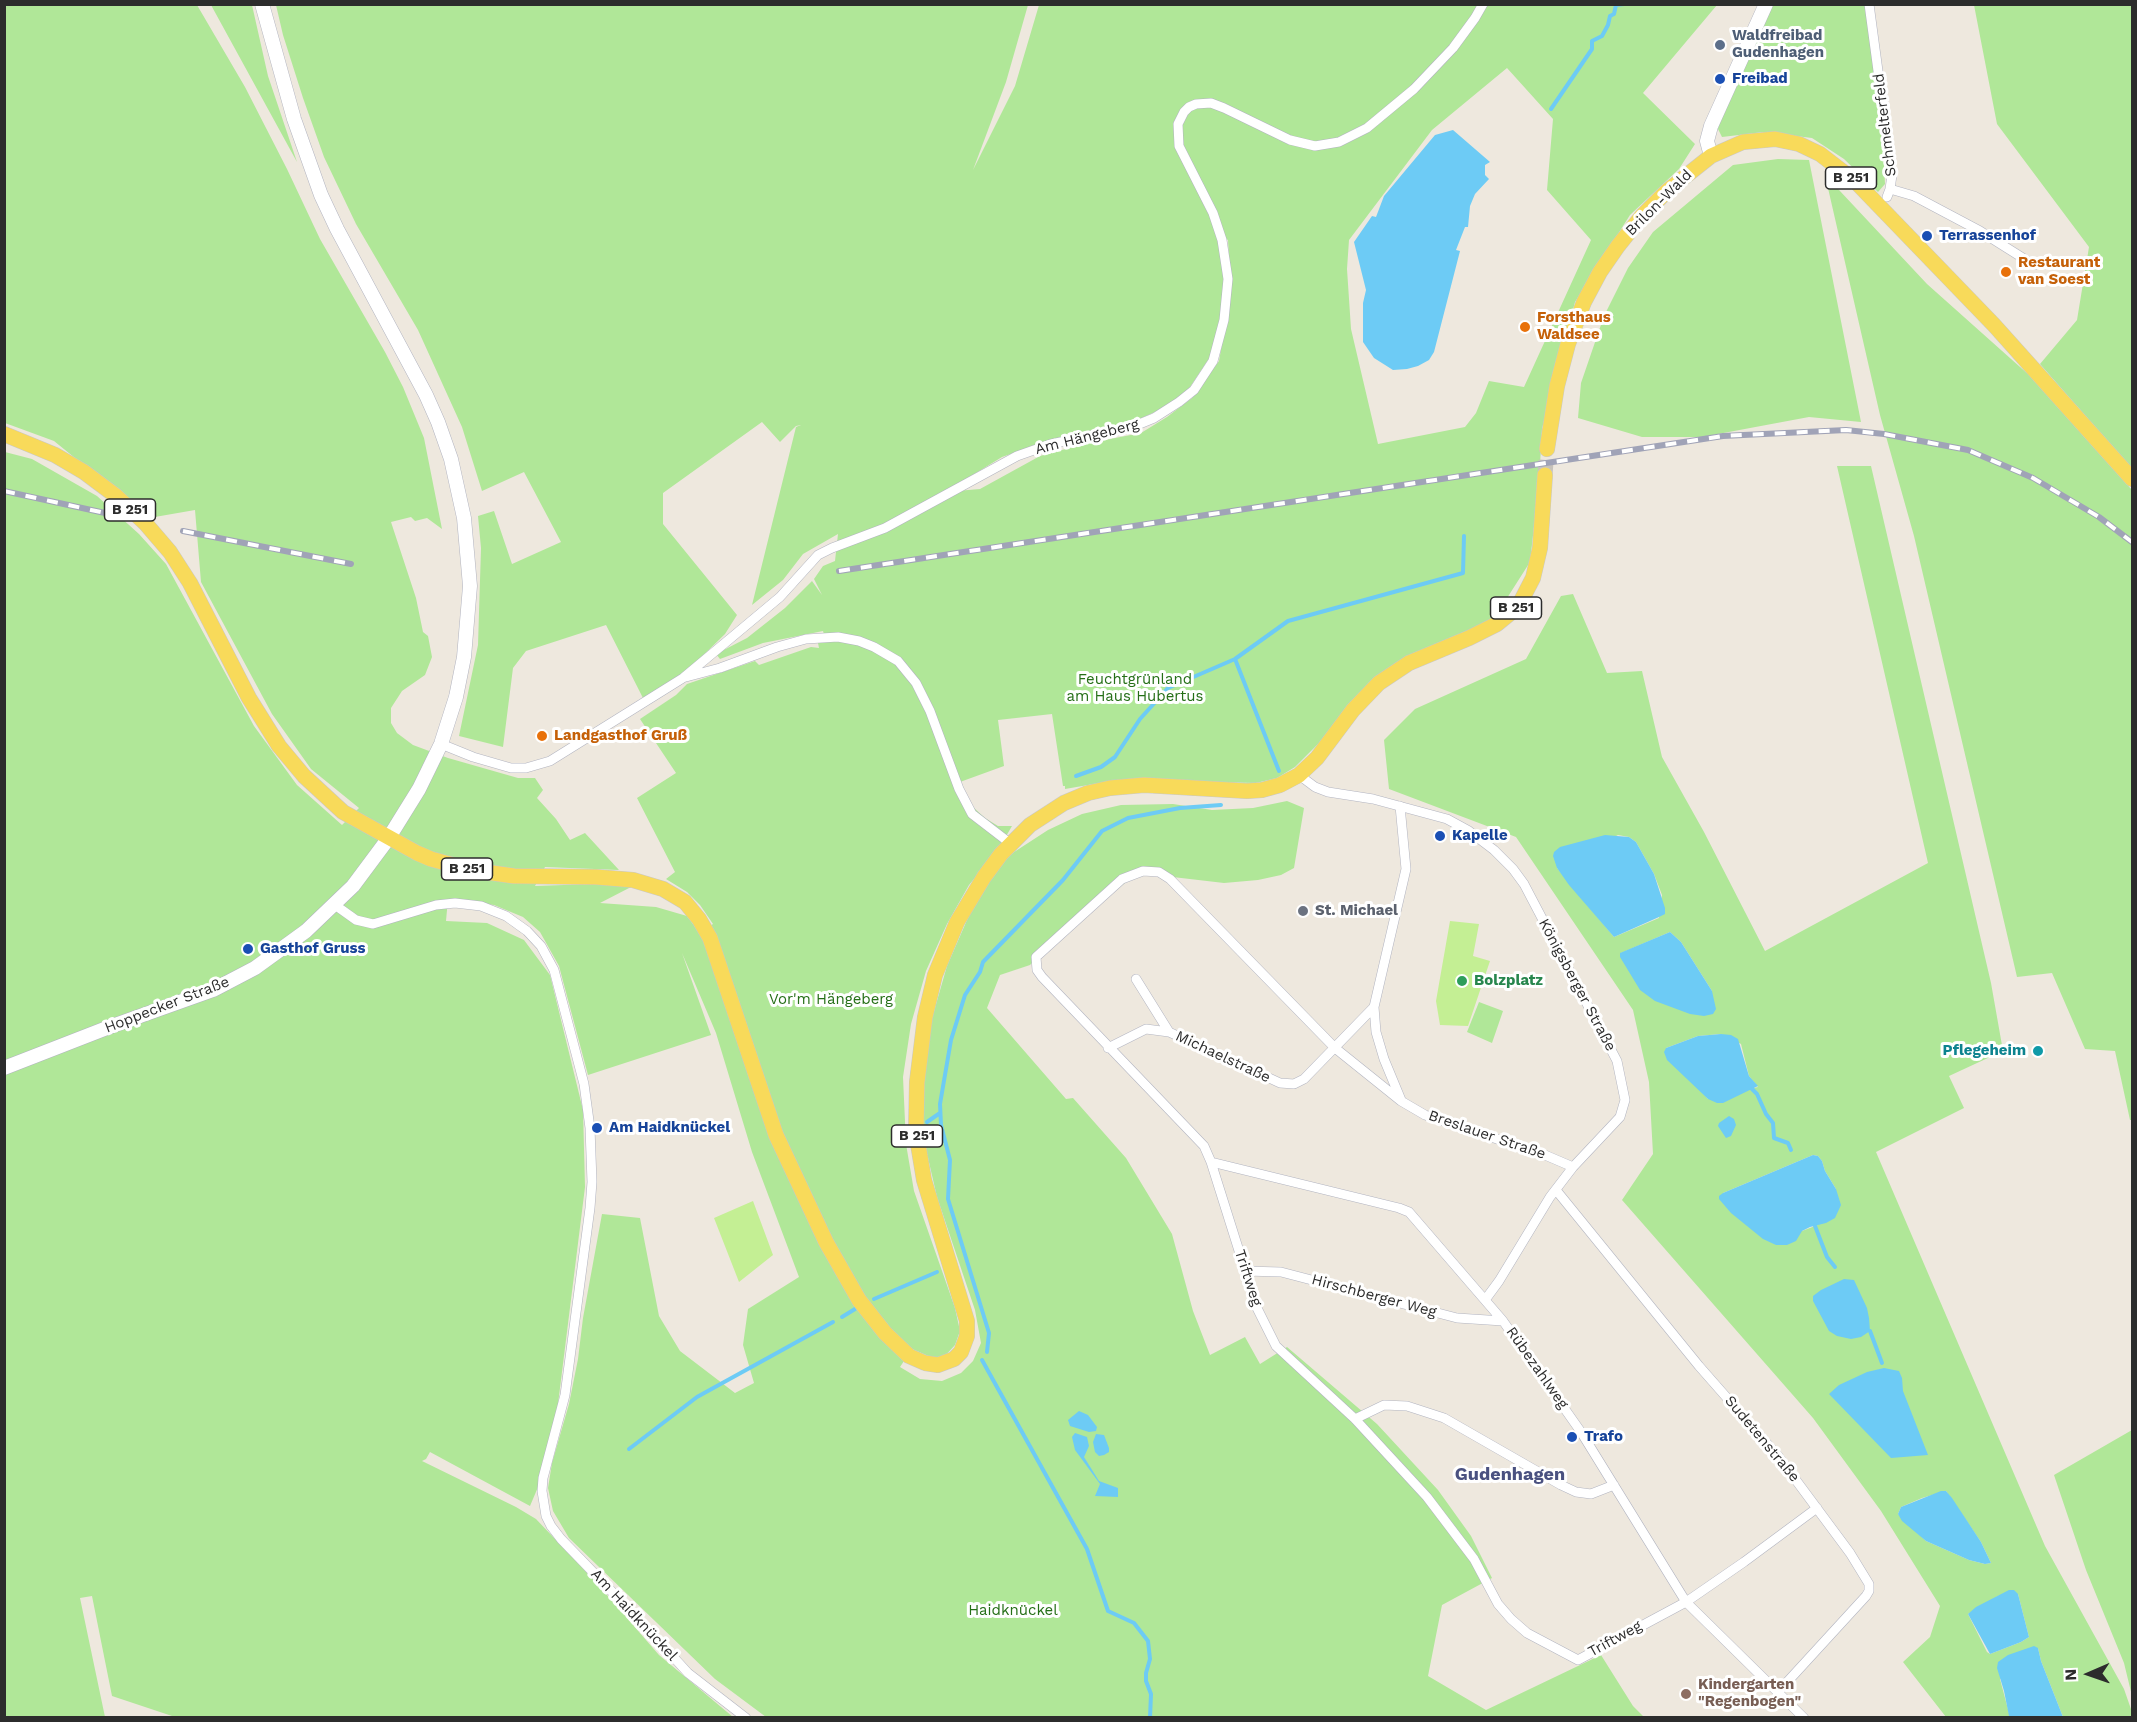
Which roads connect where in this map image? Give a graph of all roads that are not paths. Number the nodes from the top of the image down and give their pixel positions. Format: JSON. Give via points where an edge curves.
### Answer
{"nodes":[{"id":1,"x":262,"y":4,"type":"edge"},
{"id":2,"x":1483,"y":4,"type":"edge"},
{"id":3,"x":1766,"y":4,"type":"edge"},
{"id":4,"x":1869,"y":4,"type":"edge"},
{"id":5,"x":1711,"y":156,"type":"junction"},
{"id":6,"x":2034,"y":265,"type":"dead end"},
{"id":7,"x":4,"y":434,"type":"edge"},
{"id":8,"x":1547,"y":449,"type":"tunnel mouth"},
{"id":9,"x":1545,"y":475,"type":"tunnel mouth"},
{"id":10,"x":2133,"y":479,"type":"edge"},
{"id":11,"x":683,"y":678,"type":"junction"},
{"id":12,"x":441,"y":744,"type":"junction"},
{"id":13,"x":1299,"y":775,"type":"junction"},
{"id":14,"x":1400,"y":806,"type":"junction"},
{"id":15,"x":388,"y":838,"type":"junction"},
{"id":16,"x":1011,"y":844,"type":"junction"},
{"id":17,"x":335,"y":904,"type":"junction"},
{"id":18,"x":1136,"y":979,"type":"dead end"},
{"id":19,"x":1374,"y":1007,"type":"junction"},
{"id":20,"x":1169,"y":1032,"type":"junction"},
{"id":21,"x":1108,"y":1048,"type":"junction"},
{"id":22,"x":1335,"y":1048,"type":"junction"},
{"id":23,"x":4,"y":1068,"type":"edge"},
{"id":24,"x":1401,"y":1101,"type":"junction"},
{"id":25,"x":1211,"y":1162,"type":"junction"},
{"id":26,"x":1573,"y":1167,"type":"junction"},
{"id":27,"x":1556,"y":1190,"type":"junction"},
{"id":28,"x":1245,"y":1271,"type":"junction"},
{"id":29,"x":1485,"y":1300,"type":"junction"},
{"id":30,"x":1503,"y":1321,"type":"junction"},
{"id":31,"x":1355,"y":1419,"type":"junction"},
{"id":32,"x":1614,"y":1485,"type":"junction"},
{"id":33,"x":1818,"y":1508,"type":"junction"},
{"id":34,"x":1686,"y":1602,"type":"junction"},
{"id":35,"x":1778,"y":1692,"type":"junction"},
{"id":36,"x":746,"y":1718,"type":"edge"},
{"id":37,"x":1804,"y":1718,"type":"edge"}],
"edges":[{"from":1,"to":12,"type":"main road","name":"Hoppecker Straße","via":[[294,119],[321,195],[426,395],[459,489],[469,563],[468,627],[456,697]]},
{"from":2,"to":11,"type":"street","name":"Am Hängeberg","via":[[1459,41],[1414,89],[1367,128],[1339,142],[1309,145],[1218,105],[1188,106],[1178,124],[1179,146],[1213,213],[1225,250],[1228,279],[1218,348],[1194,390],[1140,425],[1051,444],[1017,456],[885,528],[818,555],[780,597]]},
{"from":3,"to":5,"type":"main road","via":[[1711,126],[1707,141]]},
{"from":4,"to":6,"type":"street","name":"Schmelterfeld","via":[[1892,175],[1888,193],[1914,196]]},
{"from":5,"to":8,"type":"main road","name":"Brilon-Wald","number":"B 251","via":[[1642,216],[1600,272],[1565,355]]},
{"from":5,"to":10,"type":"main road","name":"Brilon-Wald","number":"B 251","via":[[1743,142],[1775,139],[1799,144],[1840,167],[1994,325]]},
{"from":7,"to":15,"type":"main road","number":"B 251","via":[[84,472],[146,524],[190,583],[249,698],[291,762],[343,812]]},
{"from":9,"to":13,"type":"main road","number":"B 251","via":[[1540,548],[1533,578],[1520,603],[1484,631],[1388,676],[1365,697]]},
{"from":11,"to":12,"type":"street","name":"Am Hängeberg","via":[[558,757],[536,766],[511,768]]},
{"from":11,"to":16,"type":"street","via":[[806,639],[838,638],[874,647],[898,662],[916,683],[972,814]]},
{"from":12,"to":15,"type":"main road","name":"Hoppecker Straße"},
{"from":13,"to":14,"type":"street","name":"Königsberger Straße","via":[[1328,792]]},
{"from":13,"to":16,"type":"main road","number":"B 251","via":[[1280,785],[1247,791],[1144,785],[1088,793],[1039,818]]},
{"from":14,"to":19,"type":"street","via":[[1406,869]]},
{"from":14,"to":26,"type":"street","name":"Königsberger Straße","via":[[1460,825],[1513,868],[1614,1053],[1625,1093],[1623,1112]]},
{"from":15,"to":16,"type":"main road","number":"B 251","via":[[431,859],[479,872],[633,880],[663,889],[685,902],[710,938],[776,1135],[826,1242],[859,1300],[885,1333],[909,1356],[938,1365],[961,1352],[967,1321],[931,1207],[918,1146],[915,1105],[921,1038],[929,996],[953,931],[980,883]]},
{"from":15,"to":17,"type":"main road","name":"Hoppecker Straße"},
{"from":17,"to":23,"type":"main road","name":"Hoppecker Straße","via":[[275,954],[226,984]]},
{"from":17,"to":36,"type":"street","name":"Am Haidknückel","via":[[356,921],[372,924],[436,905],[481,906],[506,916],[527,931],[554,970],[584,1084],[592,1182],[565,1395],[543,1478],[546,1516],[561,1539],[688,1673]]},
{"from":18,"to":20,"type":"street","name":"Michaelstraße"},
{"from":19,"to":22,"type":"street"},
{"from":19,"to":24,"type":"street","via":[[1376,1032]]},
{"from":20,"to":21,"type":"street","name":"Michaelstraße","via":[[1146,1029]]},
{"from":20,"to":22,"type":"street","name":"Michaelstraße","via":[[1287,1085],[1304,1079]]},
{"from":21,"to":22,"type":"street","name":"Triftweg","via":[[1042,977],[1036,957],[1122,879],[1148,870],[1170,879]]},
{"from":21,"to":25,"type":"street","name":"Triftweg","via":[[1199,1140]]},
{"from":22,"to":24,"type":"street","name":"Breslauer Straße"},
{"from":24,"to":26,"type":"street","name":"Breslauer Straße","via":[[1425,1114]]},
{"from":25,"to":28,"type":"street","name":"Triftweg"},
{"from":25,"to":29,"type":"street","name":"Rübezahlweg","via":[[1409,1212]]},
{"from":26,"to":27,"type":"street","name":"Königsberger Straße"},
{"from":27,"to":29,"type":"street","name":"Königsberger Straße"},
{"from":27,"to":33,"type":"street","name":"Sudetenstraße"},
{"from":28,"to":30,"type":"street","name":"Hirschberger Weg","via":[[1281,1272],[1457,1318]]},
{"from":28,"to":31,"type":"street","name":"Triftweg","via":[[1257,1308],[1279,1350]]},
{"from":29,"to":30,"type":"street","name":"Rübezahlweg"},
{"from":30,"to":32,"type":"street","name":"Rübezahlweg"},
{"from":31,"to":32,"type":"street","via":[[1384,1405],[1407,1406],[1444,1418],[1576,1492],[1591,1494]]},
{"from":31,"to":34,"type":"street","name":"Triftweg","via":[[1442,1516],[1474,1559],[1510,1620],[1538,1640],[1578,1660]]},
{"from":32,"to":34,"type":"street","name":"Rübezahlweg"},
{"from":33,"to":34,"type":"street","name":"Triftweg"},
{"from":33,"to":35,"type":"street","name":"Sudetenstraße","via":[[1866,1576],[1869,1591]]},
{"from":34,"to":35,"type":"street","name":"Rübezahlweg"},
{"from":35,"to":37,"type":"street","name":"Rübezahlweg"}]}
